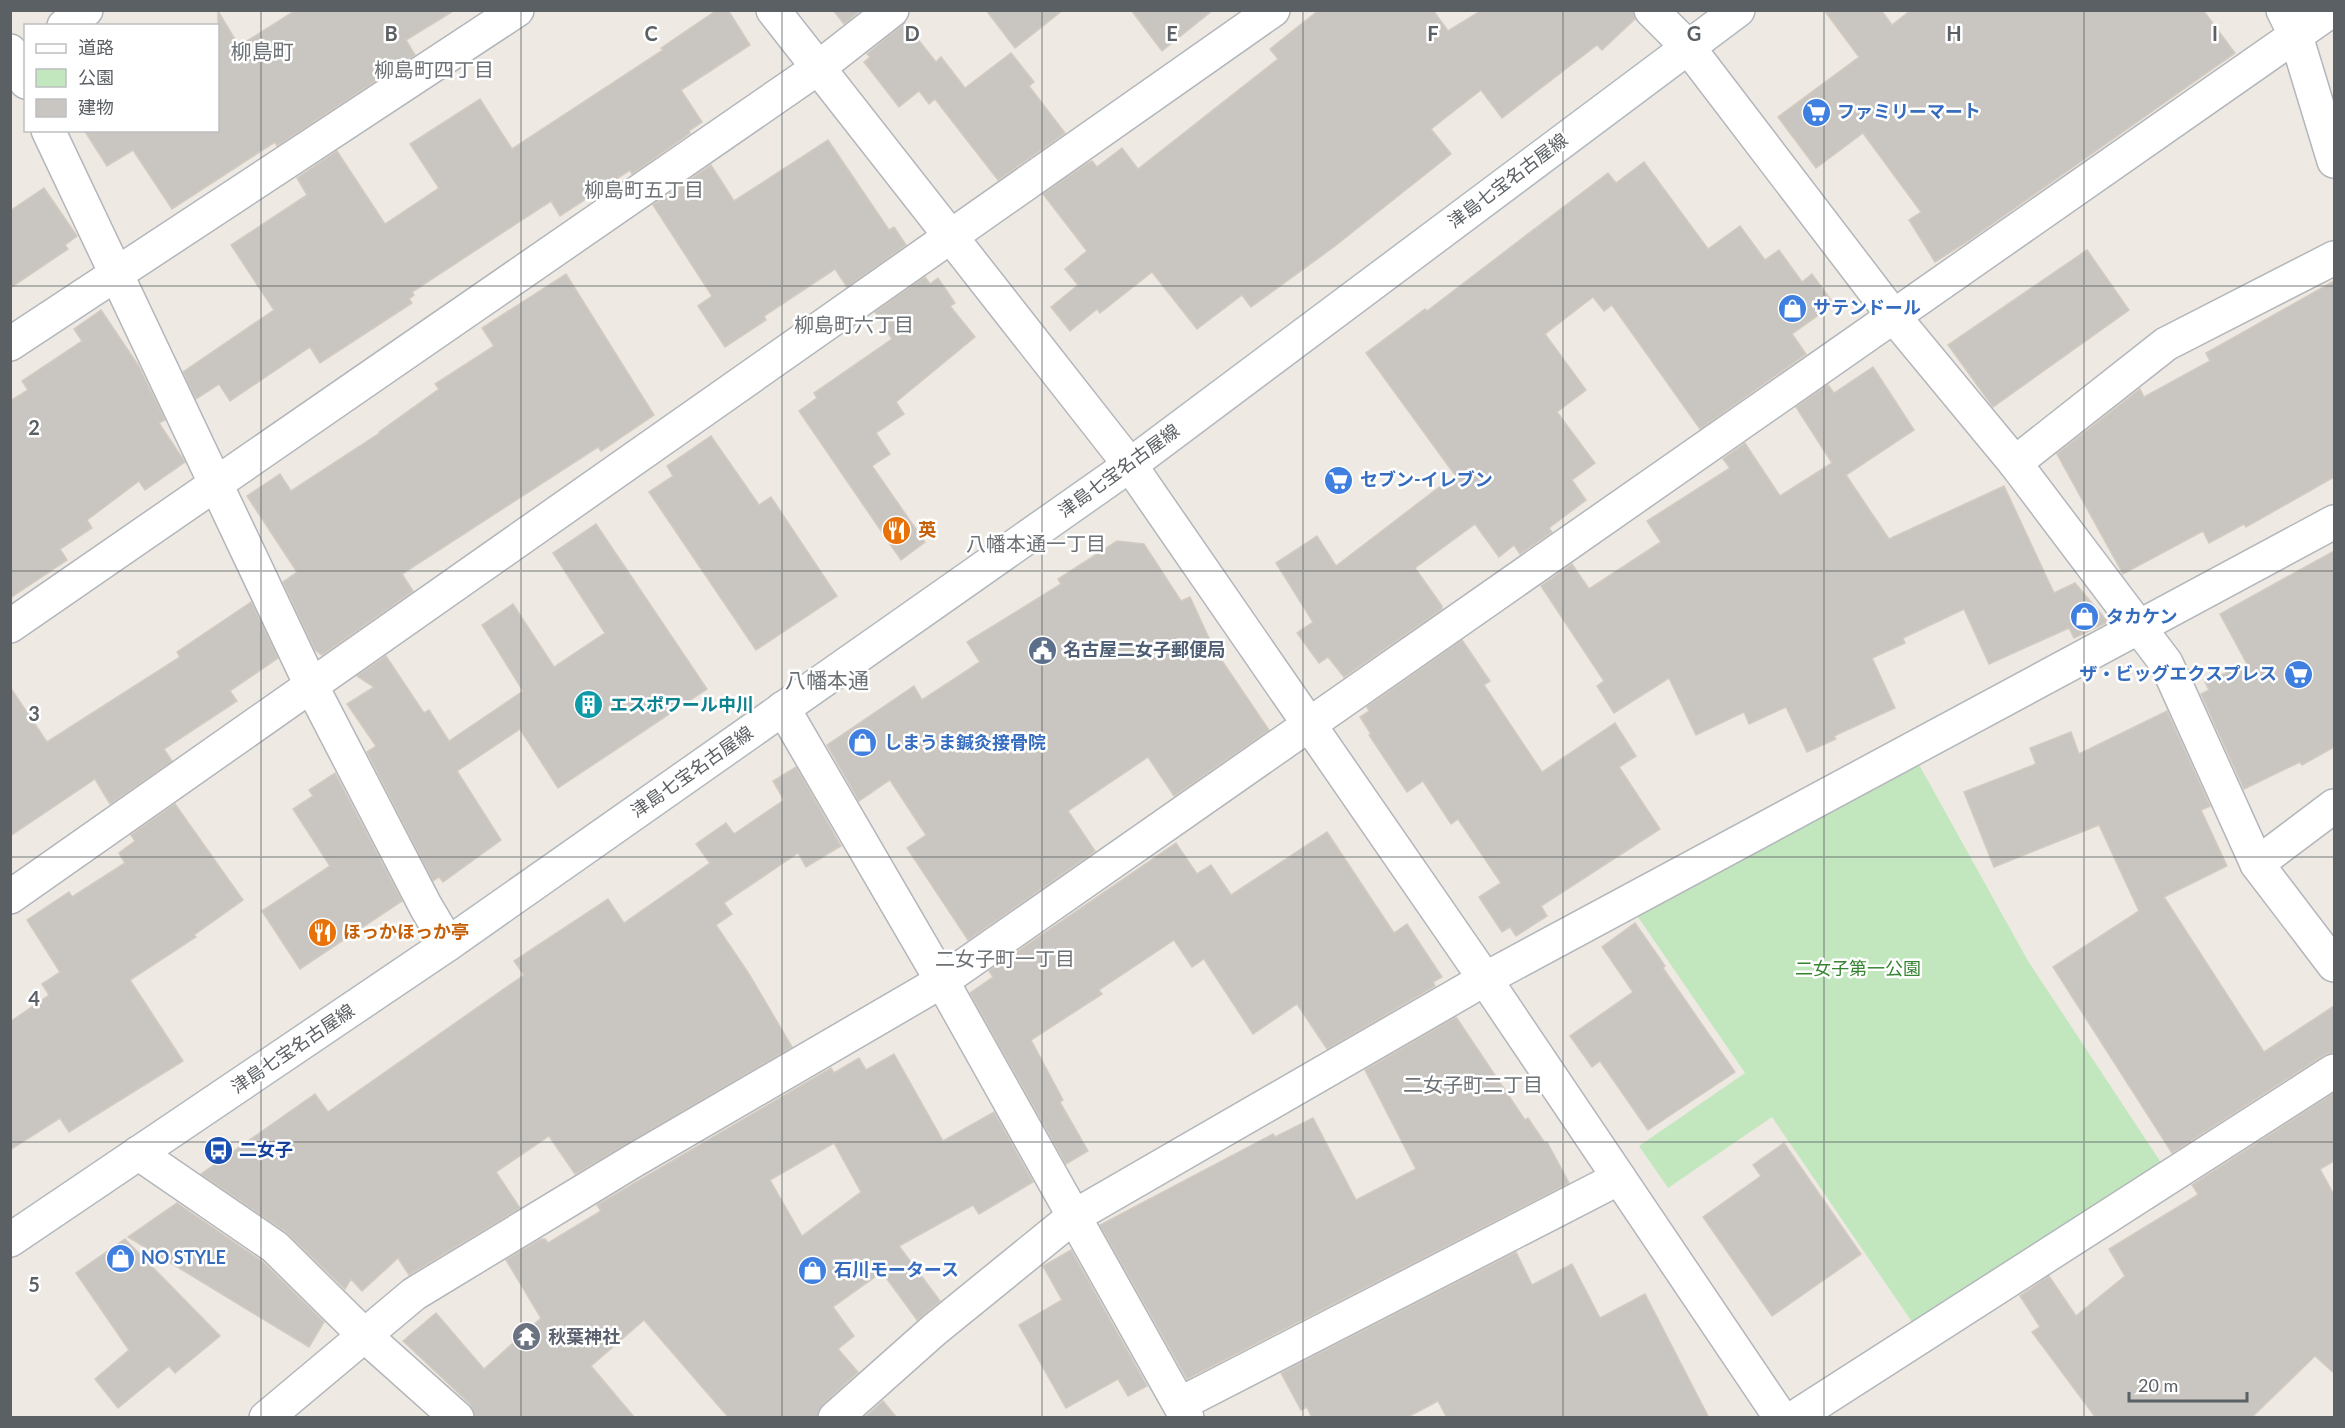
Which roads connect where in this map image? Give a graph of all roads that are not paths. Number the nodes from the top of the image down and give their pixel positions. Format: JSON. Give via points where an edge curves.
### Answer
{"nodes":[{"id":1,"x":86,"y":10,"type":"edge"},
{"id":2,"x":517,"y":10,"type":"edge"},
{"id":3,"x":772,"y":10,"type":"edge"},
{"id":4,"x":892,"y":10,"type":"edge"},
{"id":5,"x":1274,"y":10,"type":"edge"},
{"id":6,"x":1651,"y":10,"type":"edge"},
{"id":7,"x":1738,"y":10,"type":"edge"},
{"id":8,"x":2332,"y":10,"type":"edge"},
{"id":9,"x":2289,"y":23,"type":"edge"},
{"id":10,"x":67,"y":24,"type":"edge"},
{"id":11,"x":1688,"y":47,"type":"junction"},
{"id":12,"x":818,"y":68,"type":"junction"},
{"id":13,"x":49,"y":132,"type":"edge"},
{"id":14,"x":2334,"y":161,"type":"edge"},
{"id":15,"x":950,"y":236,"type":"junction"},
{"id":16,"x":2334,"y":258,"type":"edge"},
{"id":17,"x":116,"y":273,"type":"junction"},
{"id":18,"x":1895,"y":318,"type":"junction"},
{"id":19,"x":10,"y":344,"type":"edge"},
{"id":20,"x":2015,"y":463,"type":"junction"},
{"id":21,"x":1130,"y":465,"type":"junction"},
{"id":22,"x":216,"y":483,"type":"junction"},
{"id":23,"x":2334,"y":522,"type":"edge"},
{"id":24,"x":10,"y":626,"type":"edge"},
{"id":25,"x":2138,"y":627,"type":"junction"},
{"id":26,"x":312,"y":687,"type":"junction"},
{"id":27,"x":783,"y":708,"type":"junction"},
{"id":28,"x":1310,"y":726,"type":"junction"},
{"id":29,"x":2334,"y":806,"type":"edge"},
{"id":30,"x":2257,"y":864,"type":"junction"},
{"id":31,"x":10,"y":897,"type":"edge"},
{"id":32,"x":448,"y":944,"type":"junction"},
{"id":33,"x":2334,"y":965,"type":"edge"},
{"id":34,"x":1485,"y":979,"type":"junction"},
{"id":35,"x":942,"y":981,"type":"junction"},
{"id":36,"x":2334,"y":1071,"type":"edge"},
{"id":37,"x":138,"y":1153,"type":"junction"},
{"id":38,"x":1619,"y":1178,"type":"junction"},
{"id":39,"x":1073,"y":1216,"type":"junction"},
{"id":40,"x":10,"y":1240,"type":"edge"},
{"id":41,"x":363,"y":1334,"type":"junction"},
{"id":42,"x":1184,"y":1411,"type":"edge"},
{"id":43,"x":266,"y":1418,"type":"edge"},
{"id":44,"x":457,"y":1418,"type":"edge"},
{"id":45,"x":835,"y":1418,"type":"edge"},
{"id":46,"x":1781,"y":1418,"type":"edge"},
{"id":47,"x":1794,"y":1418,"type":"edge"}],
"edges":[{"from":1,"to":10,"type":"street"},
{"from":2,"to":17,"type":"street"},
{"from":3,"to":12,"type":"street"},
{"from":4,"to":12,"type":"street"},
{"from":5,"to":15,"type":"street"},
{"from":6,"to":11,"type":"street"},
{"from":7,"to":11,"type":"street","name":"津島七宝名古屋線"},
{"from":8,"to":9,"type":"street"},
{"from":9,"to":14,"type":"street"},
{"from":9,"to":18,"type":"street"},
{"from":11,"to":18,"type":"street"},
{"from":11,"to":21,"type":"street","name":"津島七宝名古屋線"},
{"from":12,"to":15,"type":"street"},
{"from":12,"to":22,"type":"street"},
{"from":13,"to":17,"type":"street"},
{"from":15,"to":21,"type":"street"},
{"from":15,"to":26,"type":"street"},
{"from":16,"to":20,"type":"street","via":[[2166,344]]},
{"from":17,"to":19,"type":"street"},
{"from":17,"to":22,"type":"street"},
{"from":18,"to":20,"type":"street"},
{"from":18,"to":28,"type":"street"},
{"from":20,"to":25,"type":"street"},
{"from":21,"to":27,"type":"street","name":"津島七宝名古屋線"},
{"from":21,"to":28,"type":"street"},
{"from":22,"to":24,"type":"street"},
{"from":22,"to":26,"type":"street"},
{"from":23,"to":25,"type":"street"},
{"from":25,"to":30,"type":"street","via":[[2166,663]]},
{"from":25,"to":34,"type":"street"},
{"from":26,"to":31,"type":"street"},
{"from":26,"to":32,"type":"street"},
{"from":27,"to":32,"type":"street","name":"津島七宝名古屋線"},
{"from":27,"to":35,"type":"street"},
{"from":28,"to":34,"type":"street"},
{"from":28,"to":35,"type":"street"},
{"from":29,"to":30,"type":"street"},
{"from":30,"to":33,"type":"street"},
{"from":32,"to":37,"type":"street","name":"津島七宝名古屋線"},
{"from":34,"to":38,"type":"street"},
{"from":34,"to":39,"type":"street"},
{"from":35,"to":39,"type":"street"},
{"from":35,"to":41,"type":"street","via":[[423,1287]]},
{"from":36,"to":47,"type":"street"},
{"from":37,"to":40,"type":"street","name":"津島七宝名古屋線"},
{"from":37,"to":41,"type":"street","via":[[275,1247]]},
{"from":38,"to":42,"type":"street"},
{"from":38,"to":46,"type":"street"},
{"from":39,"to":42,"type":"street"},
{"from":39,"to":45,"type":"street","via":[[934,1330]]},
{"from":41,"to":43,"type":"street"},
{"from":41,"to":44,"type":"street"}]}
